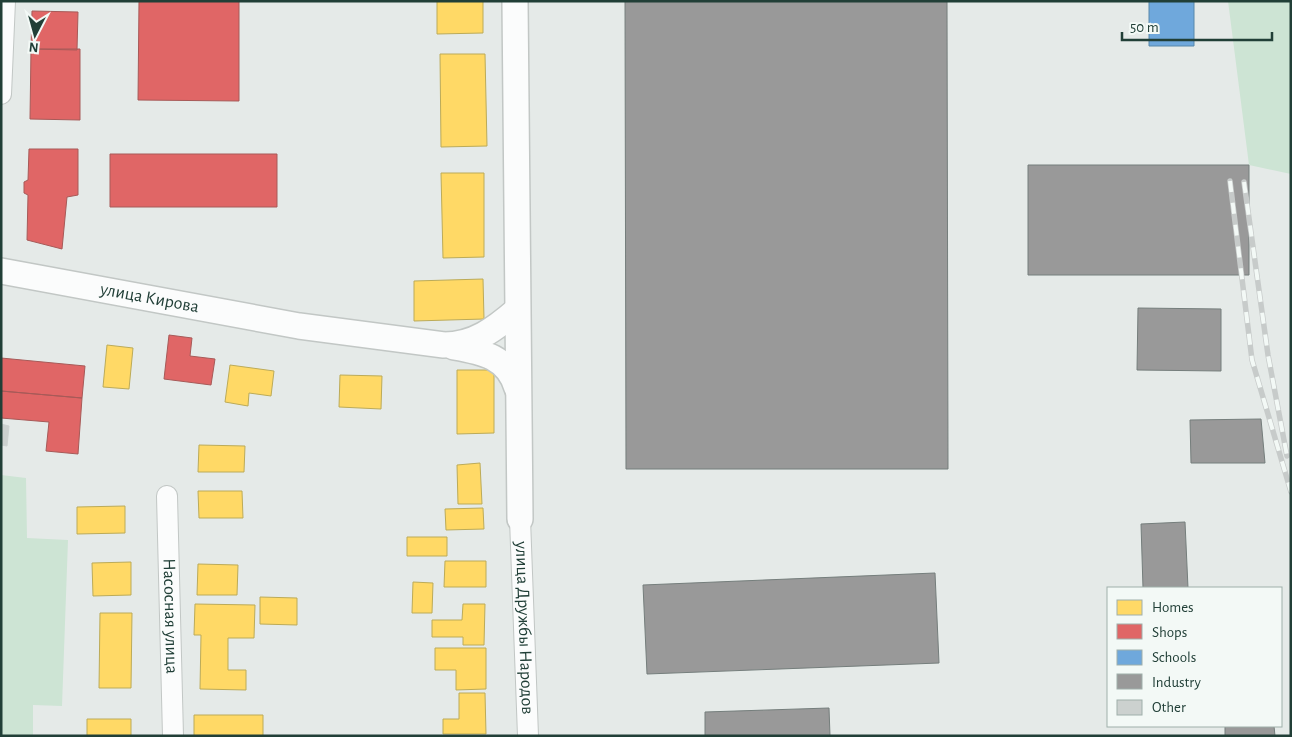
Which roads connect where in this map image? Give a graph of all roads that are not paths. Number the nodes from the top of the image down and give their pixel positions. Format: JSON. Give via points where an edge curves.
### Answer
{"nodes":[{"id":1,"x":5,"y":1,"type":"edge"},
{"id":2,"x":515,"y":1,"type":"edge"},
{"id":3,"x":1,"y":94,"type":"edge"},
{"id":4,"x":1,"y":271,"type":"edge"},
{"id":5,"x":517,"y":310,"type":"junction"},
{"id":6,"x":444,"y":346,"type":"junction"},
{"id":7,"x":518,"y":390,"type":"junction"},
{"id":8,"x":168,"y":496,"type":"dead end"},
{"id":9,"x":520,"y":519,"type":"joint"},
{"id":10,"x":173,"y":736,"type":"edge"},
{"id":11,"x":528,"y":736,"type":"edge"}],
"edges":[{"from":1,"to":3,"type":"street"},
{"from":2,"to":5,"type":"street"},
{"from":4,"to":6,"type":"street","name":"улица Кирова","via":[[299,326]]},
{"from":5,"to":6,"type":"street","via":[[481,336]]},
{"from":5,"to":7,"type":"street"},
{"from":6,"to":7,"type":"street","name":"улица Кирова","via":[[476,351],[500,361],[512,374]]},
{"from":7,"to":9,"type":"street"},
{"from":8,"to":10,"type":"street","name":"Насосная улица"},
{"from":9,"to":11,"type":"street","name":"улица Дружбы Народов"}]}
